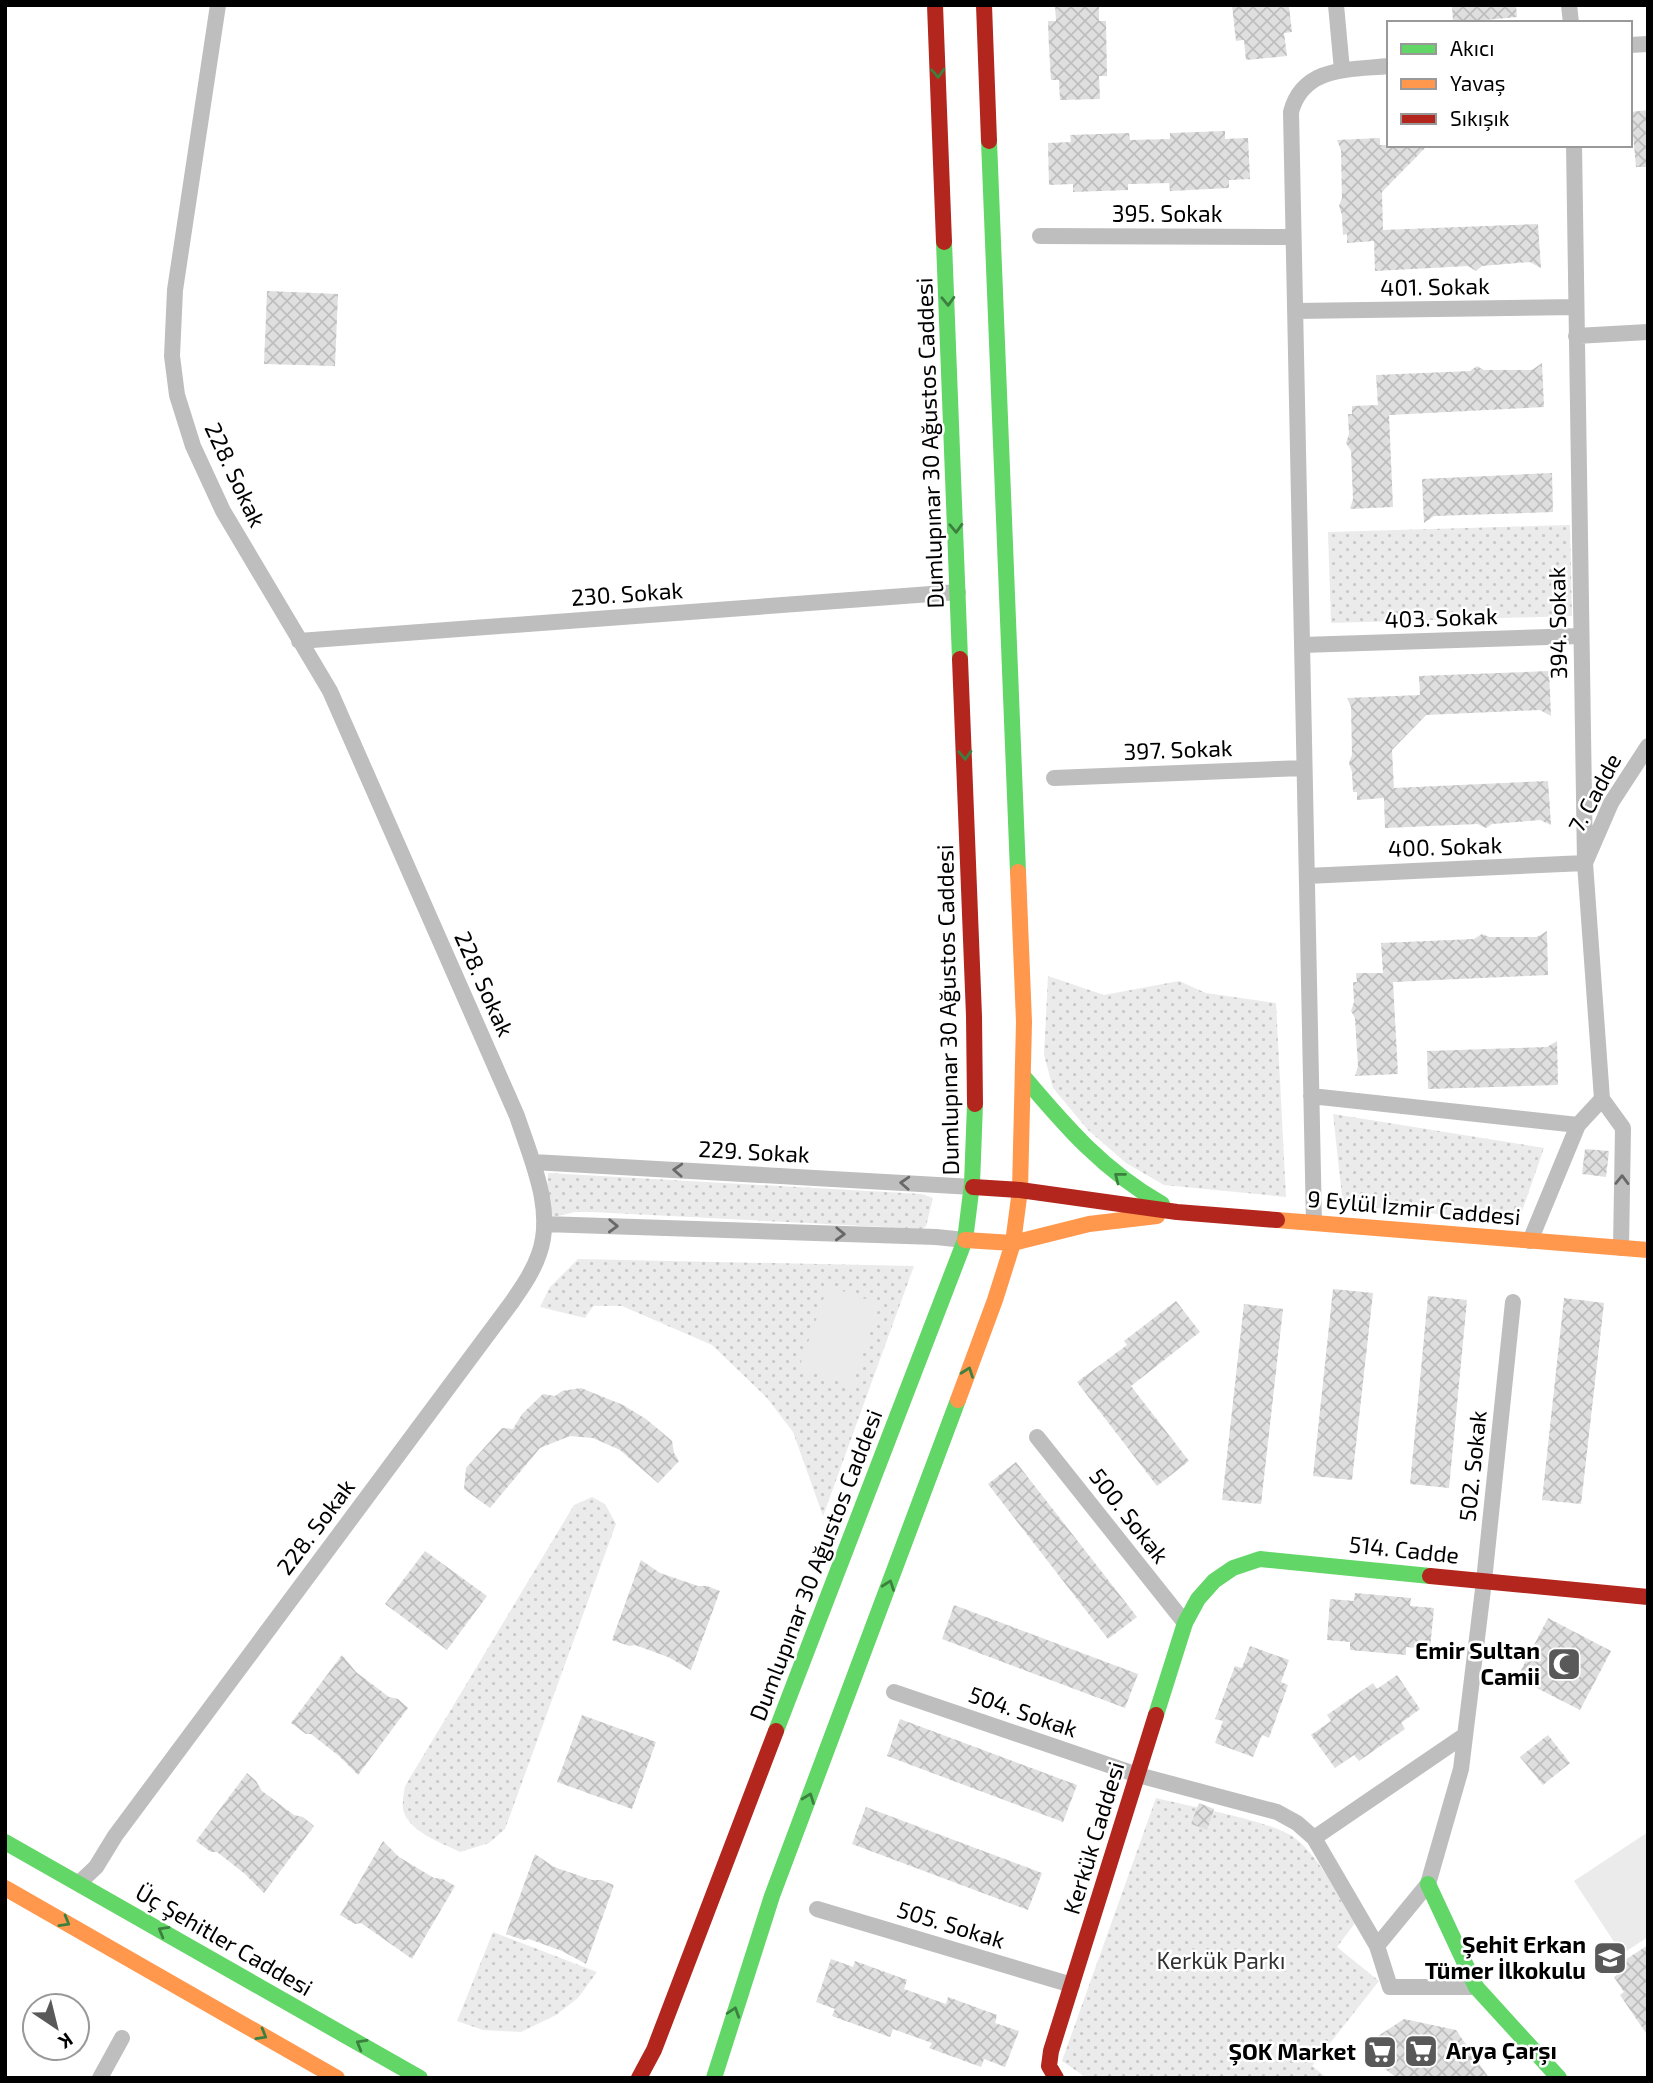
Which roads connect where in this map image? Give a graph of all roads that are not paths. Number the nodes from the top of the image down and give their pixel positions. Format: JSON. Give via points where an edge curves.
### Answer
{"nodes":[{"id":1,"x":218,"y":5,"type":"edge"},
{"id":2,"x":935,"y":5,"type":"edge"},
{"id":3,"x":984,"y":5,"type":"edge"},
{"id":4,"x":1336,"y":5,"type":"edge"},
{"id":5,"x":1387,"y":66,"type":"edge"},
{"id":6,"x":1342,"y":70,"type":"junction"},
{"id":7,"x":1574,"y":147,"type":"edge"},
{"id":8,"x":1040,"y":236,"type":"dead end"},
{"id":9,"x":1293,"y":237,"type":"junction"},
{"id":10,"x":1576,"y":307,"type":"junction"},
{"id":11,"x":1295,"y":311,"type":"junction"},
{"id":12,"x":1648,"y":332,"type":"edge"},
{"id":13,"x":1576,"y":336,"type":"junction"},
{"id":14,"x":958,"y":592,"type":"junction"},
{"id":15,"x":1581,"y":636,"type":"junction"},
{"id":16,"x":299,"y":641,"type":"junction"},
{"id":17,"x":1302,"y":645,"type":"junction"},
{"id":18,"x":1648,"y":746,"type":"edge"},
{"id":19,"x":1304,"y":768,"type":"junction"},
{"id":20,"x":1054,"y":778,"type":"dead end"},
{"id":21,"x":1585,"y":863,"type":"junction"},
{"id":22,"x":1307,"y":876,"type":"junction"},
{"id":23,"x":1023,"y":1076,"type":"junction"},
{"id":24,"x":1311,"y":1096,"type":"junction"},
{"id":25,"x":1602,"y":1099,"type":"junction"},
{"id":26,"x":1578,"y":1125,"type":"junction"},
{"id":27,"x":533,"y":1162,"type":"junction"},
{"id":28,"x":973,"y":1187,"type":"junction"},
{"id":29,"x":1020,"y":1190,"type":"junction"},
{"id":30,"x":1177,"y":1212,"type":"junction"},
{"id":31,"x":1314,"y":1223,"type":"junction"},
{"id":32,"x":544,"y":1224,"type":"junction"},
{"id":33,"x":965,"y":1240,"type":"junction"},
{"id":34,"x":1531,"y":1241,"type":"junction"},
{"id":35,"x":1013,"y":1243,"type":"junction"},
{"id":36,"x":1621,"y":1248,"type":"junction"},
{"id":37,"x":1648,"y":1250,"type":"edge"},
{"id":38,"x":1513,"y":1302,"type":"dead end"},
{"id":39,"x":1037,"y":1437,"type":"dead end"},
{"id":40,"x":1484,"y":1581,"type":"junction"},
{"id":41,"x":1648,"y":1597,"type":"edge"},
{"id":42,"x":1185,"y":1623,"type":"junction"},
{"id":43,"x":894,"y":1692,"type":"dead end"},
{"id":44,"x":1465,"y":1735,"type":"junction"},
{"id":45,"x":1138,"y":1775,"type":"junction"},
{"id":46,"x":1314,"y":1838,"type":"junction"},
{"id":47,"x":5,"y":1842,"type":"edge"},
{"id":48,"x":79,"y":1883,"type":"junction"},
{"id":49,"x":1428,"y":1884,"type":"junction"},
{"id":50,"x":5,"y":1888,"type":"edge"},
{"id":51,"x":817,"y":1909,"type":"dead end"},
{"id":52,"x":1377,"y":1946,"type":"junction"},
{"id":53,"x":1072,"y":1985,"type":"junction"},
{"id":54,"x":1476,"y":1987,"type":"junction"},
{"id":55,"x":122,"y":2038,"type":"dead end"},
{"id":56,"x":1053,"y":2072,"type":"edge"},
{"id":57,"x":100,"y":2078,"type":"edge"},
{"id":58,"x":337,"y":2078,"type":"edge"},
{"id":59,"x":420,"y":2078,"type":"edge"},
{"id":60,"x":639,"y":2078,"type":"edge"},
{"id":61,"x":714,"y":2078,"type":"edge"},
{"id":62,"x":1559,"y":2078,"type":"edge"}],
"edges":[{"from":1,"to":16,"type":"street","name":"228. Sokak","via":[[175,290],[174,378],[206,478]]},
{"from":2,"to":14,"type":"main road","name":"Dumlupınar 30 Ağustos Caddesi","one_way":true},
{"from":3,"to":23,"type":"main road"},
{"from":4,"to":6,"type":"street"},
{"from":5,"to":6,"type":"street"},
{"from":6,"to":9,"type":"street","via":[[1309,82],[1294,99]]},
{"from":7,"to":10,"type":"street","name":"394. Sokak"},
{"from":8,"to":9,"type":"street","name":"395. Sokak"},
{"from":9,"to":11,"type":"street"},
{"from":10,"to":11,"type":"street","name":"401. Sokak"},
{"from":10,"to":13,"type":"street","name":"394. Sokak"},
{"from":11,"to":17,"type":"street"},
{"from":12,"to":13,"type":"street"},
{"from":13,"to":15,"type":"street","name":"394. Sokak"},
{"from":14,"to":16,"type":"street","name":"230. Sokak"},
{"from":14,"to":28,"type":"main road","name":"Dumlupınar 30 Ağustos Caddesi","one_way":true,"via":[[976,1087]]},
{"from":15,"to":17,"type":"street","name":"403. Sokak"},
{"from":15,"to":21,"type":"street","name":"394. Sokak"},
{"from":16,"to":27,"type":"street","name":"228. Sokak","via":[[330,691],[517,1116]]},
{"from":17,"to":19,"type":"street"},
{"from":18,"to":21,"type":"street","name":"7. Cadde","via":[[1611,803]]},
{"from":19,"to":20,"type":"street","name":"397. Sokak"},
{"from":19,"to":22,"type":"street"},
{"from":21,"to":22,"type":"street","name":"400. Sokak"},
{"from":21,"to":25,"type":"street","name":"394. Sokak"},
{"from":22,"to":24,"type":"street"},
{"from":23,"to":29,"type":"main road"},
{"from":30,"to":23,"type":"main road","name":"9 Eylül İzmir Caddesi","one_way":true,"via":[[1105,1167]]},
{"from":24,"to":26,"type":"street"},
{"from":24,"to":31,"type":"street"},
{"from":25,"to":26,"type":"street"},
{"from":36,"to":25,"type":"street","one_way":true,"via":[[1623,1128]]},
{"from":26,"to":34,"type":"street"},
{"from":28,"to":27,"type":"street","name":"229. Sokak","one_way":true},
{"from":27,"to":32,"type":"street","name":"228. Sokak"},
{"from":28,"to":29,"type":"main road","name":"9 Eylül İzmir Caddesi"},
{"from":28,"to":33,"type":"main road","name":"Dumlupınar 30 Ağustos Caddesi"},
{"from":29,"to":30,"type":"main road","name":"9 Eylül İzmir Caddesi"},
{"from":29,"to":35,"type":"main road"},
{"from":30,"to":31,"type":"main road","name":"9 Eylül İzmir Caddesi"},
{"from":30,"to":35,"type":"main road","name":"9 Eylül İzmir Caddesi","via":[[1089,1224]]},
{"from":31,"to":34,"type":"main road","name":"9 Eylül İzmir Caddesi"},
{"from":32,"to":33,"type":"street","one_way":true},
{"from":32,"to":48,"type":"street","name":"228. Sokak","via":[[539,1255],[512,1302],[96,1867]]},
{"from":33,"to":35,"type":"main road","name":"9 Eylül İzmir Caddesi"},
{"from":33,"to":60,"type":"main road","name":"Dumlupınar 30 Ağustos Caddesi","via":[[654,2050]]},
{"from":34,"to":36,"type":"main road","name":"9 Eylül İzmir Caddesi"},
{"from":61,"to":35,"type":"main road","one_way":true,"via":[[772,1896]]},
{"from":36,"to":37,"type":"main road","name":"9 Eylül İzmir Caddesi"},
{"from":38,"to":40,"type":"street","name":"502. Sokak"},
{"from":39,"to":42,"type":"street","name":"500. Sokak"},
{"from":40,"to":41,"type":"main road","name":"514. Cadde"},
{"from":40,"to":42,"type":"main road","name":"514. Cadde","via":[[1260,1559],[1214,1579]]},
{"from":40,"to":44,"type":"street","name":"502. Sokak"},
{"from":42,"to":45,"type":"main road","name":"Kerkük Caddesi"},
{"from":43,"to":45,"type":"street","name":"504. Sokak"},
{"from":44,"to":46,"type":"street"},
{"from":44,"to":49,"type":"street","name":"502. Sokak","via":[[1461,1769]]},
{"from":45,"to":46,"type":"street","name":"504. Sokak","via":[[1277,1812]]},
{"from":45,"to":53,"type":"main road","name":"Kerkük Caddesi"},
{"from":46,"to":52,"type":"street"},
{"from":47,"to":48,"type":"main road","name":"Üç Şehitler Caddesi"},
{"from":59,"to":48,"type":"main road","name":"Üç Şehitler Caddesi","one_way":true},
{"from":49,"to":52,"type":"street","name":"502. Sokak"},
{"from":49,"to":54,"type":"main road"},
{"from":50,"to":58,"type":"main road","one_way":true},
{"from":51,"to":53,"type":"street","name":"505. Sokak"},
{"from":52,"to":54,"type":"street","via":[[1390,1987]]},
{"from":53,"to":56,"type":"main road","name":"Kerkük Caddesi","via":[[1051,2051]]},
{"from":54,"to":62,"type":"main road"},
{"from":55,"to":57,"type":"street"}]}
